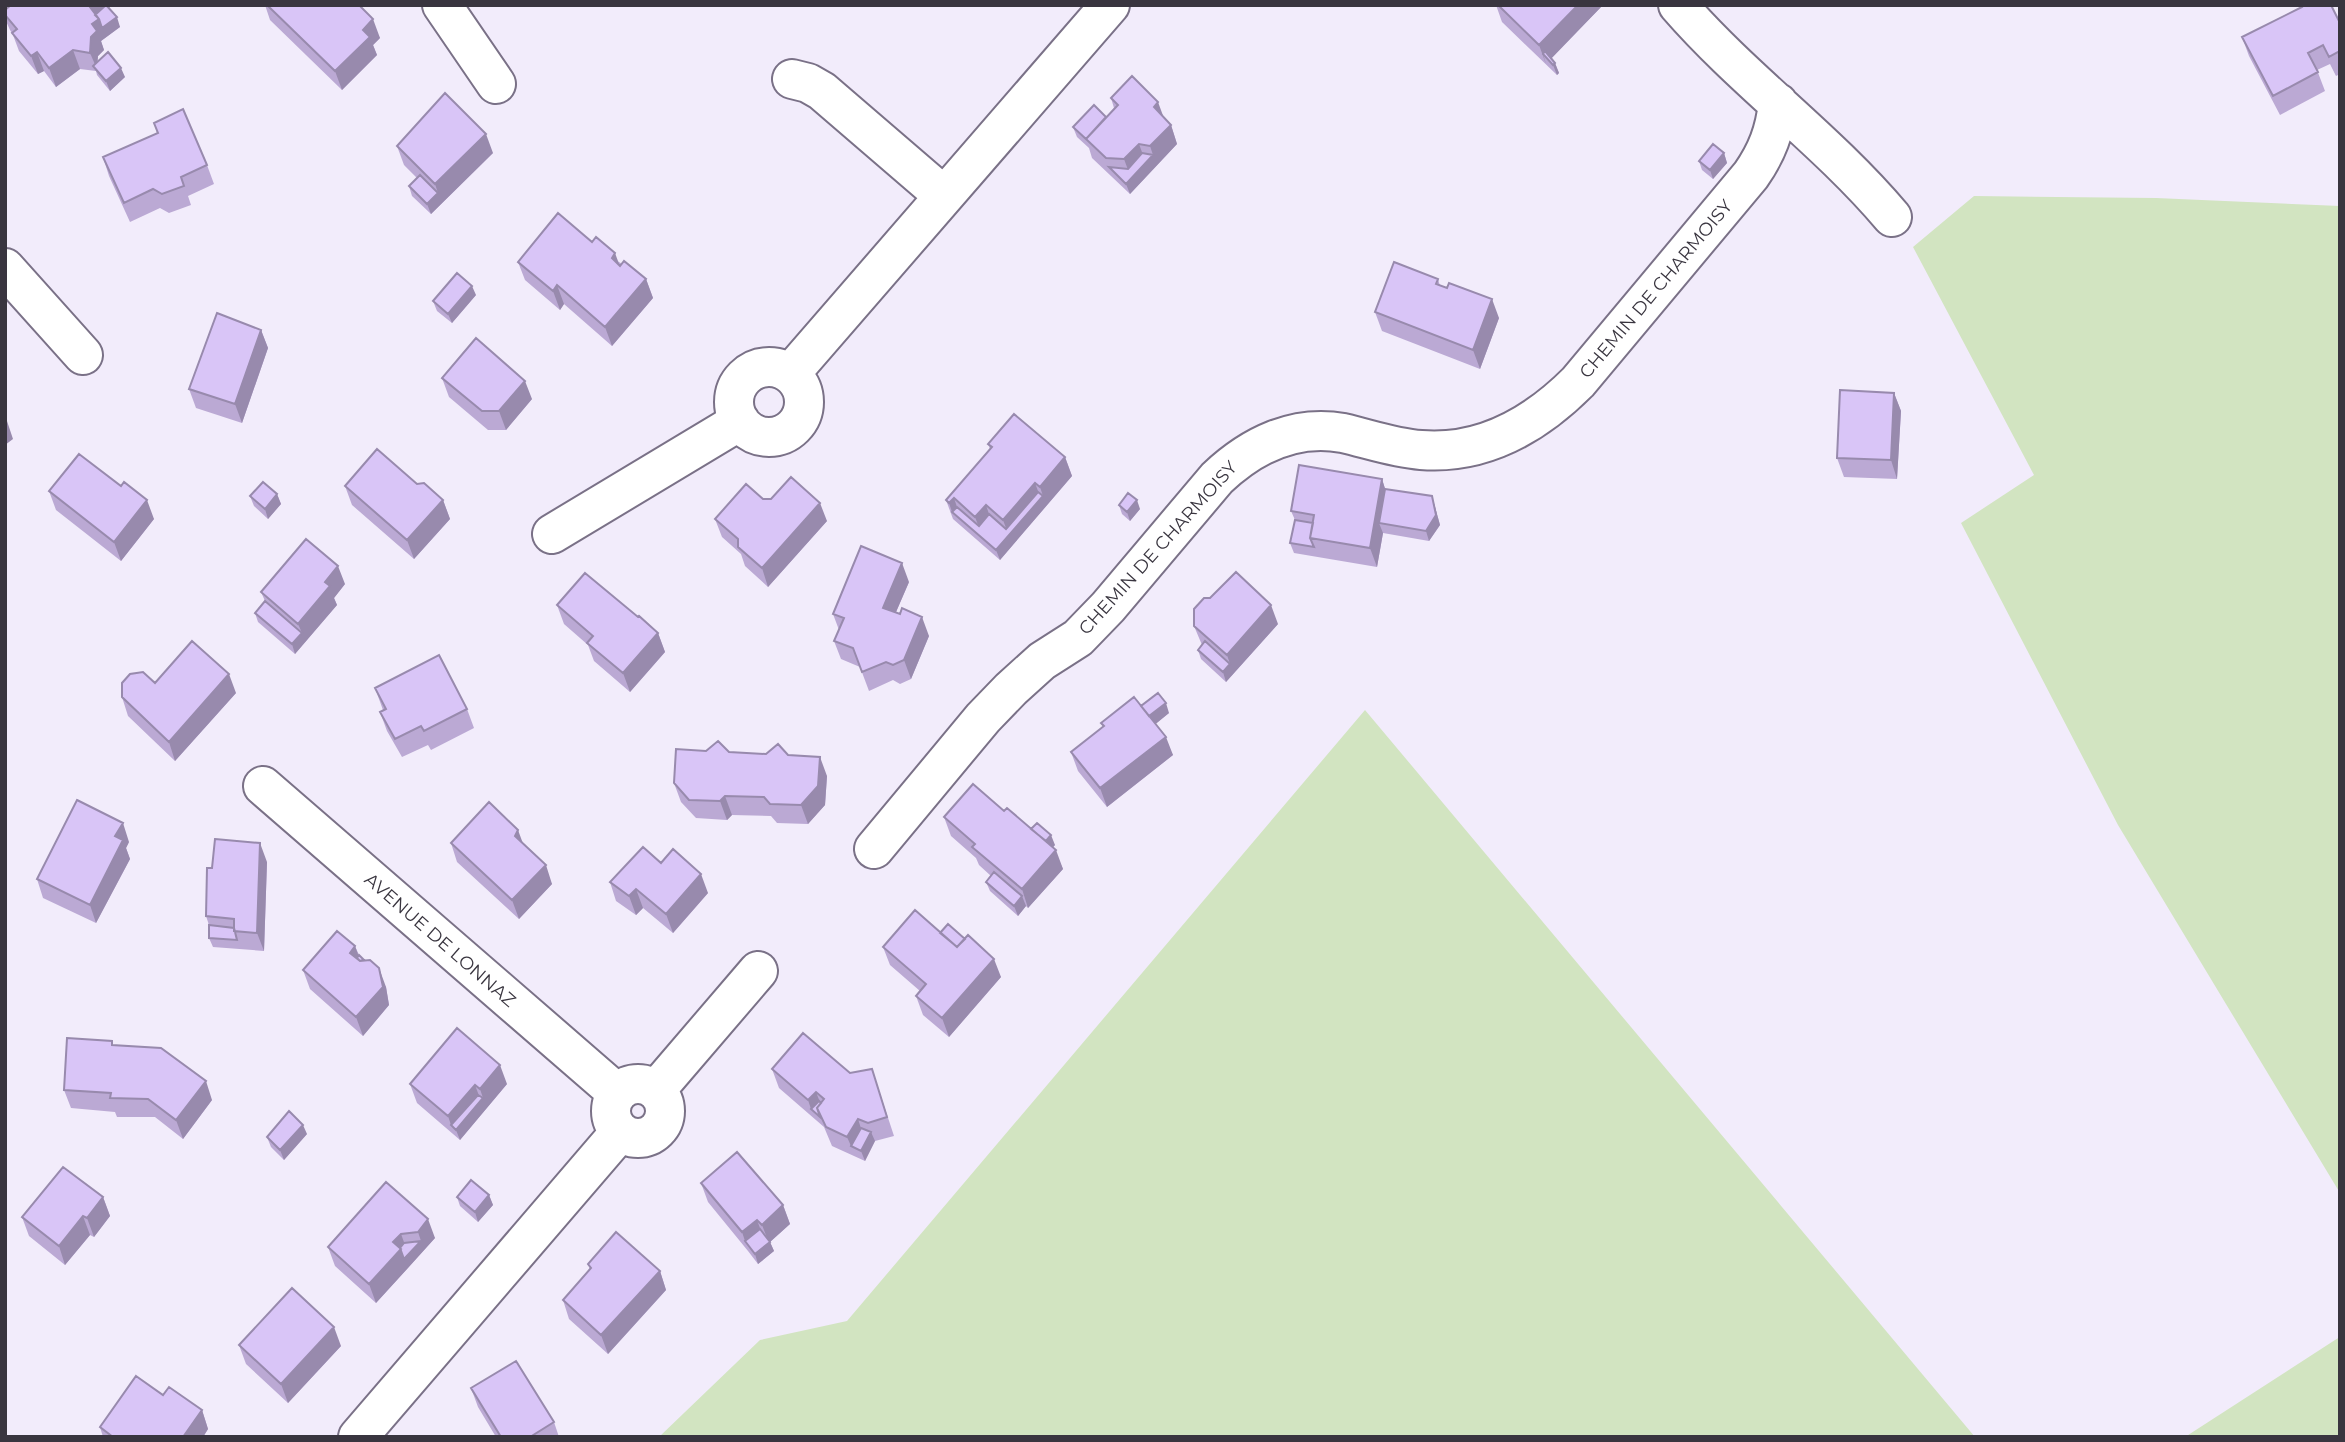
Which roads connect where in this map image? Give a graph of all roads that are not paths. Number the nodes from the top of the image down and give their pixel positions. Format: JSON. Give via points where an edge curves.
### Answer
{"nodes":[{"id":1,"x":442,"y":5,"type":"edge"},
{"id":2,"x":1110,"y":5,"type":"edge"},
{"id":3,"x":1678,"y":5,"type":"edge"},
{"id":4,"x":792,"y":79,"type":"dead end"},
{"id":5,"x":496,"y":84,"type":"dead end"},
{"id":6,"x":1777,"y":103,"type":"junction"},
{"id":7,"x":944,"y":196,"type":"junction"},
{"id":8,"x":1892,"y":217,"type":"dead end"},
{"id":9,"x":5,"y":268,"type":"edge"},
{"id":10,"x":83,"y":355,"type":"dead end"},
{"id":11,"x":790,"y":374,"type":"junction"},
{"id":12,"x":740,"y":421,"type":"junction"},
{"id":13,"x":552,"y":534,"type":"dead end"},
{"id":14,"x":263,"y":786,"type":"dead end"},
{"id":15,"x":874,"y":849,"type":"dead end"},
{"id":16,"x":758,"y":971,"type":"dead end"},
{"id":17,"x":656,"y":1090,"type":"junction"},
{"id":18,"x":617,"y":1093,"type":"junction"},
{"id":19,"x":620,"y":1132,"type":"junction"},
{"id":20,"x":358,"y":1437,"type":"edge"}],
"edges":[{"from":1,"to":5,"type":"street"},
{"from":2,"to":7,"type":"street"},
{"from":3,"to":6,"type":"street"},
{"from":4,"to":7,"type":"street","via":[[822,91]]},
{"from":6,"to":8,"type":"street"},
{"from":6,"to":15,"type":"street","name":"CHEMIN DE CHARMOISY","via":[[1771,142],[1751,175],[1558,402],[1509,434],[1482,444],[1424,451],[1341,433],[1313,432],[1286,435],[1237,459],[1078,638],[1041,662],[992,708]]},
{"from":7,"to":11,"type":"street"},
{"from":9,"to":10,"type":"street"},
{"from":11,"to":12,"type":"street","via":[[767,367],[745,376],[734,398]]},
{"from":11,"to":12,"type":"street","via":[[803,395],[803,407],[792,428],[771,437],[748,430]]},
{"from":12,"to":13,"type":"street"},
{"from":14,"to":18,"type":"street","name":"AVENUE DE LONNAZ"},
{"from":16,"to":17,"type":"street"},
{"from":17,"to":18,"type":"street","via":[[636,1083]]},
{"from":17,"to":19,"type":"street","via":[[666,1112],[662,1124],[643,1138]]},
{"from":18,"to":19,"type":"street","via":[[610,1113]]},
{"from":19,"to":20,"type":"street"}]}
